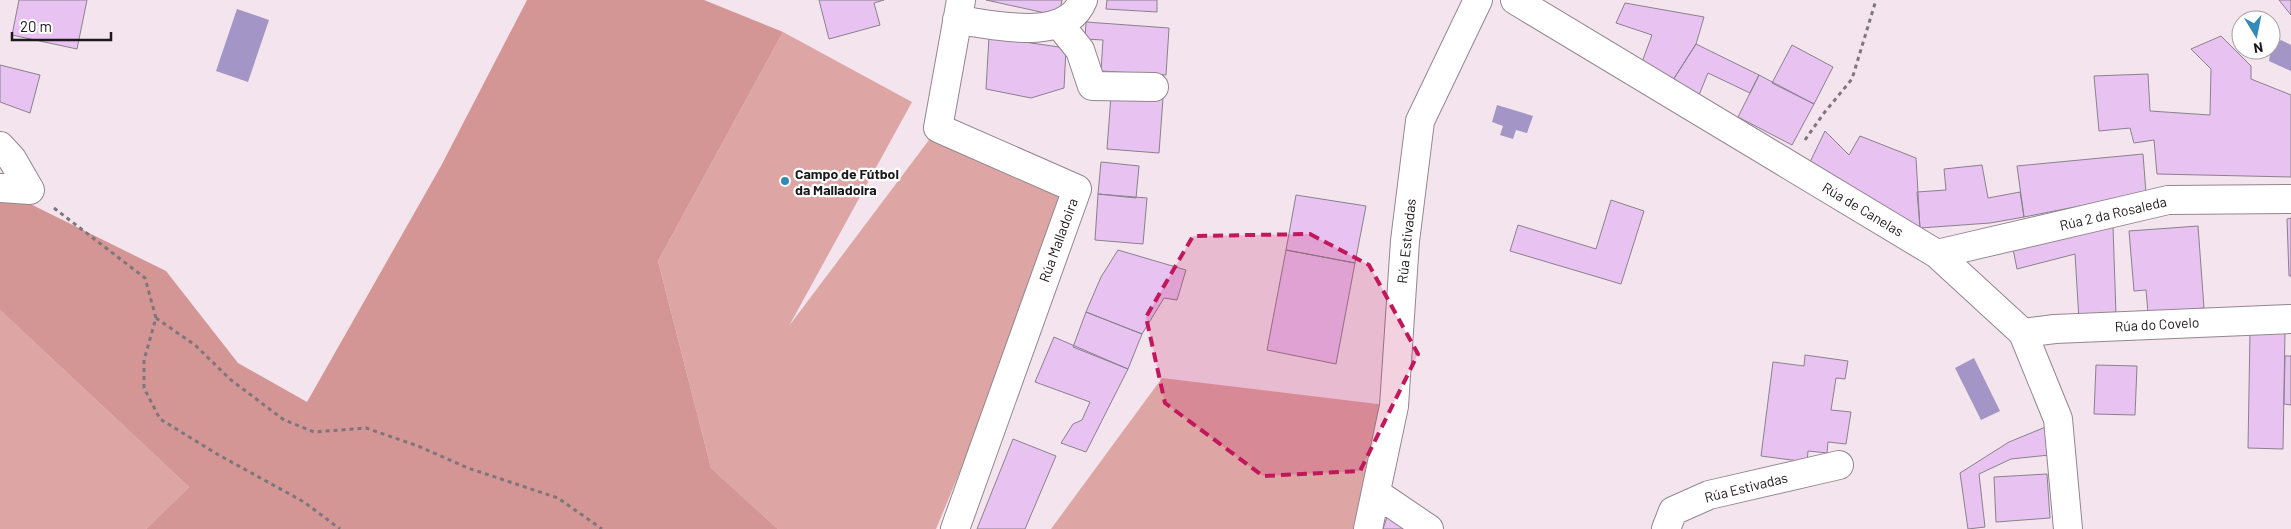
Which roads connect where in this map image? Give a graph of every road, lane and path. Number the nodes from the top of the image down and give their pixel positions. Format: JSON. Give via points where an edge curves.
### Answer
{"nodes":[{"id":1,"x":1084,"y":0,"type":"edge"},
{"id":2,"x":1478,"y":0,"type":"edge"},
{"id":3,"x":1515,"y":0,"type":"edge"},
{"id":4,"x":1876,"y":0,"type":"edge"},
{"id":5,"x":959,"y":10,"type":"edge"},
{"id":6,"x":1059,"y":24,"type":"junction"},
{"id":7,"x":1154,"y":87,"type":"dead end"},
{"id":8,"x":0,"y":146,"type":"edge"},
{"id":9,"x":1788,"y":164,"type":"junction"},
{"id":10,"x":0,"y":188,"type":"edge"},
{"id":11,"x":30,"y":190,"type":"junction"},
{"id":12,"x":2291,"y":199,"type":"edge"},
{"id":13,"x":1937,"y":254,"type":"junction"},
{"id":14,"x":156,"y":318,"type":"junction"},
{"id":15,"x":2291,"y":318,"type":"edge"},
{"id":16,"x":2023,"y":333,"type":"junction"},
{"id":17,"x":1839,"y":464,"type":"dead end"},
{"id":18,"x":1376,"y":493,"type":"junction"},
{"id":19,"x":340,"y":529,"type":"edge"},
{"id":20,"x":602,"y":529,"type":"edge"},
{"id":21,"x":955,"y":529,"type":"edge"},
{"id":22,"x":1368,"y":529,"type":"edge"},
{"id":23,"x":1429,"y":529,"type":"edge"},
{"id":24,"x":1666,"y":529,"type":"edge"},
{"id":25,"x":2068,"y":529,"type":"edge"}],
"edges":[{"from":1,"to":6,"type":"street","via":[[1080,8]]},
{"from":2,"to":18,"type":"street","name":"Rúa Estivadas","via":[[1420,121],[1405,241],[1394,406]]},
{"from":3,"to":9,"type":"street","name":"Rúa de Canelas"},
{"from":4,"to":9,"type":"path","via":[[1852,79],[1824,112]]},
{"from":5,"to":6,"type":"street","via":[[1038,29]]},
{"from":5,"to":21,"type":"street","name":"Rúa Malladoira","via":[[938,128],[1077,189]]},
{"from":6,"to":7,"type":"street","via":[[1080,50],[1092,86]]},
{"from":8,"to":11,"type":"street","via":[[12,159]]},
{"from":9,"to":13,"type":"street","name":"Rúa de Canelas"},
{"from":10,"to":11,"type":"street"},
{"from":11,"to":14,"type":"path","via":[[146,278]]},
{"from":12,"to":13,"type":"street","name":"Rúa 2 da Rosaleda","via":[[2168,200]]},
{"from":13,"to":16,"type":"street","name":"Rúa de Canelas"},
{"from":14,"to":19,"type":"path","via":[[144,360],[144,388],[160,419],[304,502]]},
{"from":14,"to":20,"type":"path","via":[[284,420],[314,432],[366,428],[468,468],[558,498]]},
{"from":15,"to":16,"type":"street","name":"Rúa do Covelo","via":[[2056,328]]},
{"from":16,"to":25,"type":"street","name":"Rúa de Canelas","via":[[2058,419]]},
{"from":17,"to":24,"type":"street","name":"Rúa Estivadas","via":[[1709,495],[1673,510]]},
{"from":18,"to":22,"type":"street","name":"Rúa Estivadas"},
{"from":18,"to":23,"type":"street"}]}
